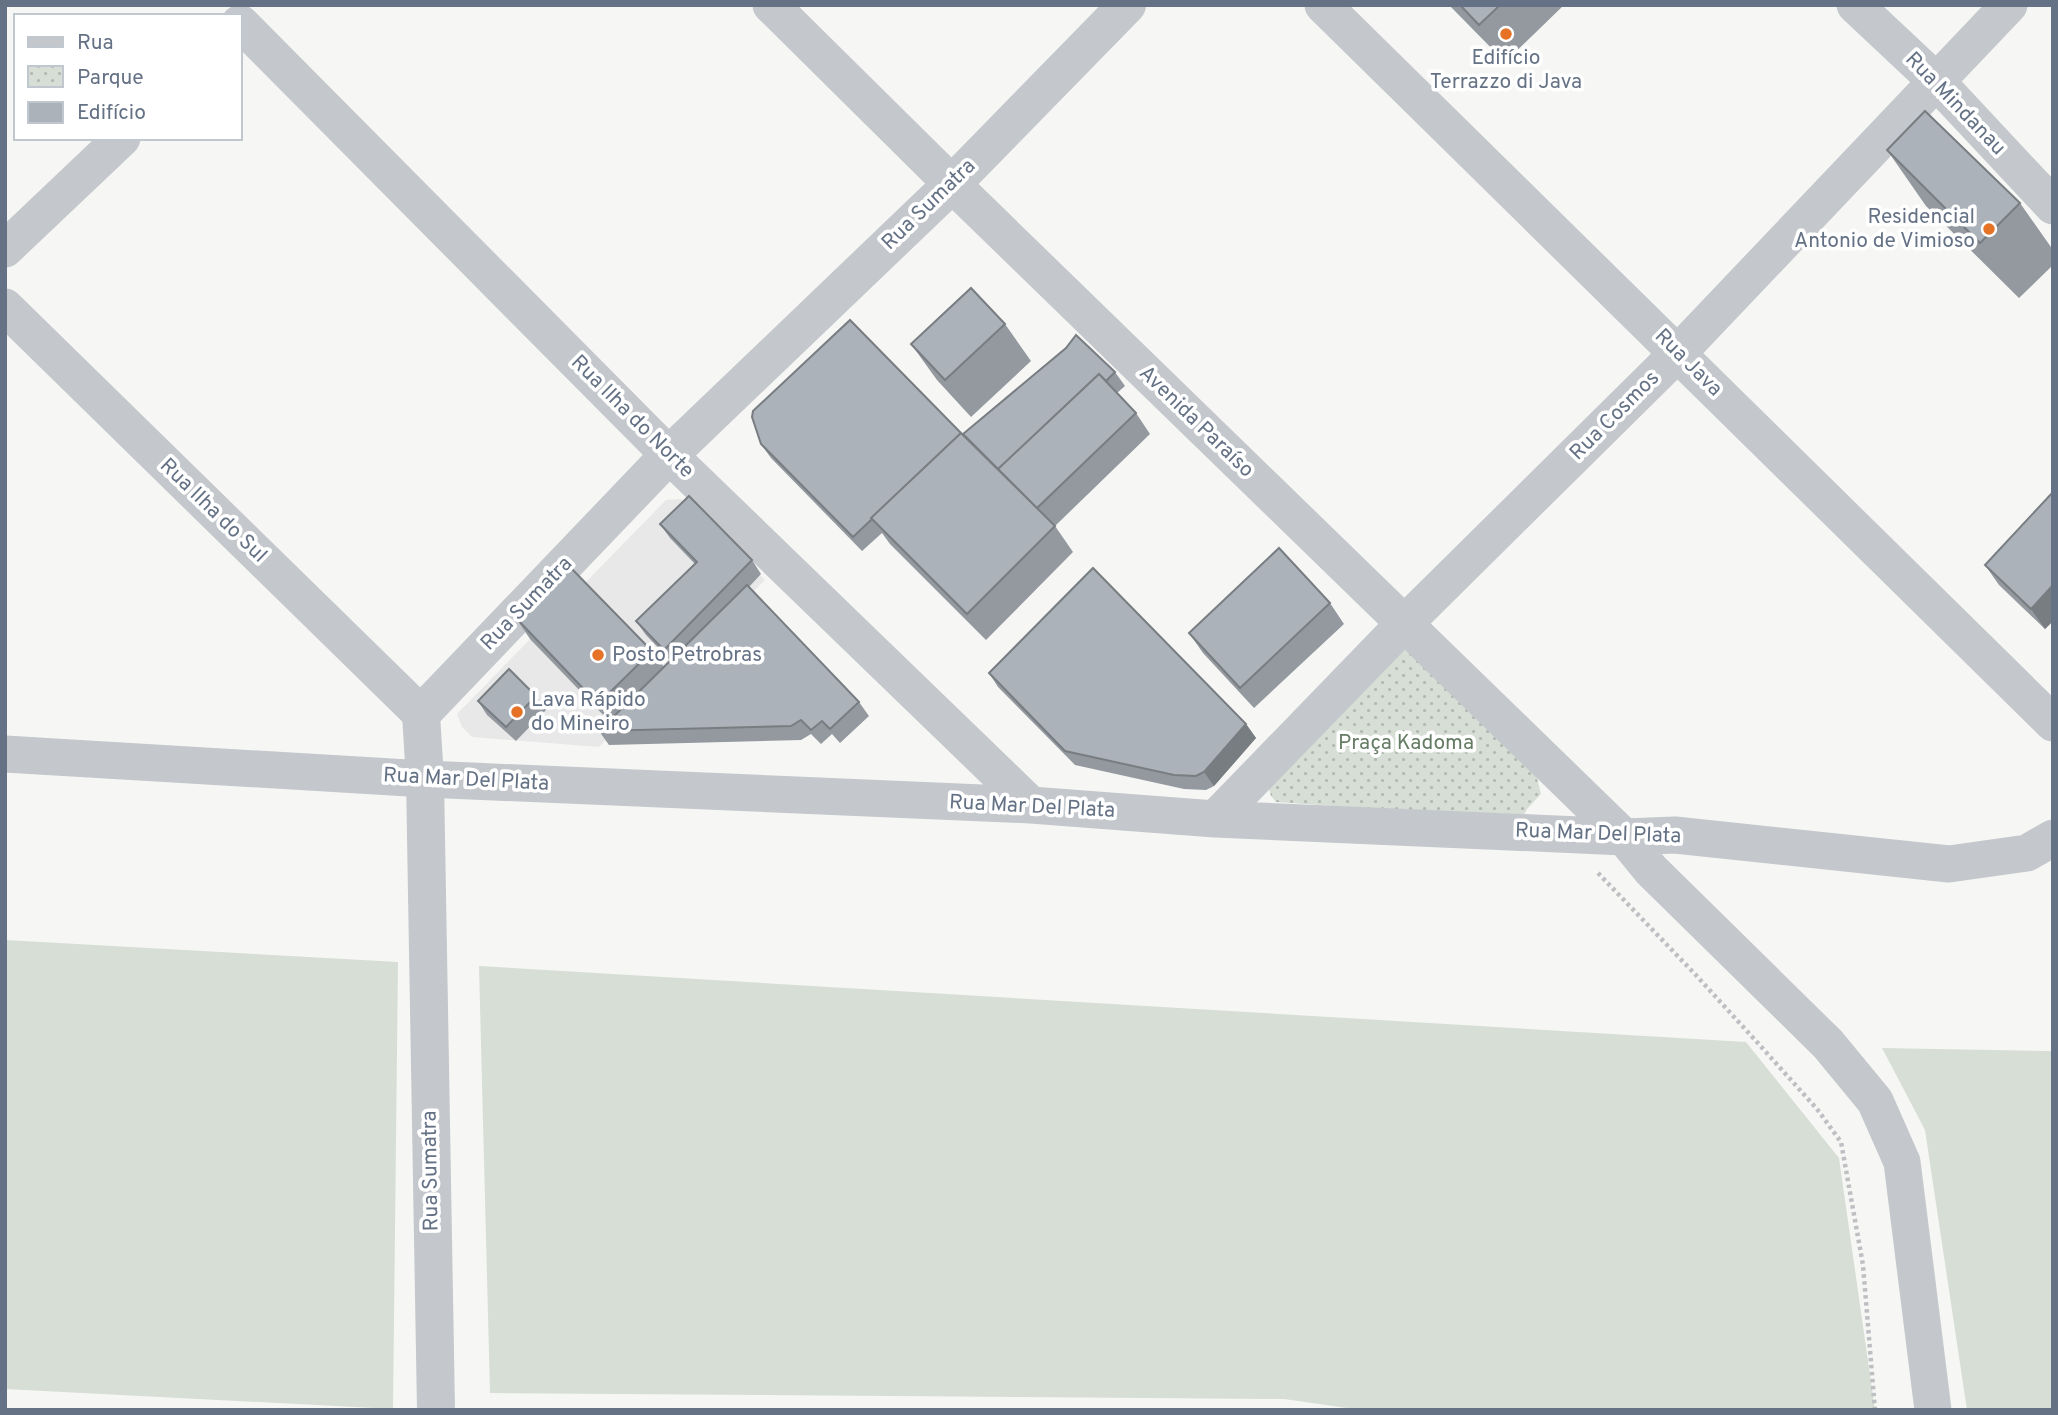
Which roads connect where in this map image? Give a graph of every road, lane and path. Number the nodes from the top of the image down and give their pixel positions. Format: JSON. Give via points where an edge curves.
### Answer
{"nodes":[{"id":1,"x":771,"y":5,"type":"edge"},
{"id":2,"x":1127,"y":5,"type":"edge"},
{"id":3,"x":1323,"y":5,"type":"edge"},
{"id":4,"x":1855,"y":5,"type":"edge"},
{"id":5,"x":2009,"y":5,"type":"edge"},
{"id":6,"x":242,"y":19,"type":"edge"},
{"id":7,"x":1936,"y":81,"type":"junction"},
{"id":8,"x":120,"y":140,"type":"edge"},
{"id":9,"x":952,"y":184,"type":"junction"},
{"id":10,"x":2053,"y":206,"type":"edge"},
{"id":11,"x":5,"y":249,"type":"edge"},
{"id":12,"x":5,"y":307,"type":"edge"},
{"id":13,"x":1678,"y":354,"type":"junction"},
{"id":14,"x":669,"y":455,"type":"junction"},
{"id":15,"x":1404,"y":624,"type":"junction"},
{"id":16,"x":421,"y":715,"type":"junction"},
{"id":17,"x":2053,"y":723,"type":"edge"},
{"id":18,"x":5,"y":754,"type":"edge"},
{"id":19,"x":425,"y":779,"type":"junction"},
{"id":20,"x":1031,"y":805,"type":"junction"},
{"id":21,"x":1214,"y":819,"type":"junction"},
{"id":22,"x":1623,"y":837,"type":"junction"},
{"id":23,"x":2053,"y":838,"type":"edge"},
{"id":24,"x":1598,"y":873,"type":"dead end"},
{"id":25,"x":436,"y":1410,"type":"edge"},
{"id":26,"x":1875,"y":1410,"type":"edge"},
{"id":27,"x":1933,"y":1410,"type":"edge"}],
"edges":[{"from":1,"to":9,"type":"street","name":"Avenida Paraíso"},
{"from":2,"to":9,"type":"street","name":"Rua Sumatra"},
{"from":3,"to":13,"type":"street","name":"Rua Java"},
{"from":4,"to":7,"type":"street","name":"Rua Mindanau"},
{"from":5,"to":7,"type":"street","name":"Rua Cosmos"},
{"from":6,"to":14,"type":"street","name":"Rua Ilha do Norte"},
{"from":7,"to":10,"type":"street","name":"Rua Mindanau"},
{"from":7,"to":13,"type":"street","name":"Rua Cosmos"},
{"from":8,"to":11,"type":"street"},
{"from":9,"to":14,"type":"street","name":"Rua Sumatra"},
{"from":9,"to":15,"type":"street","name":"Avenida Paraíso"},
{"from":12,"to":16,"type":"street","name":"Rua Ilha do Sul"},
{"from":13,"to":15,"type":"street","name":"Rua Cosmos"},
{"from":13,"to":17,"type":"street","name":"Rua Java"},
{"from":14,"to":16,"type":"street","name":"Rua Sumatra"},
{"from":14,"to":20,"type":"street","name":"Rua Ilha do Norte"},
{"from":15,"to":21,"type":"street","name":"Rua Cosmos"},
{"from":15,"to":22,"type":"street","name":"Avenida Paraíso"},
{"from":16,"to":19,"type":"street","name":"Rua Sumatra"},
{"from":18,"to":19,"type":"street","name":"Rua Mar Del Plata"},
{"from":19,"to":20,"type":"street","name":"Rua Mar Del Plata"},
{"from":19,"to":25,"type":"street","name":"Rua Sumatra"},
{"from":20,"to":21,"type":"street","name":"Rua Mar Del Plata"},
{"from":21,"to":22,"type":"street","name":"Rua Mar Del Plata"},
{"from":22,"to":23,"type":"street","name":"Rua Mar Del Plata","via":[[1675,835],[1949,864],[2027,853]]},
{"from":22,"to":27,"type":"street","name":"Avenida Paraíso","via":[[1828,1044],[1875,1101],[1902,1162]]},
{"from":24,"to":26,"type":"path","via":[[1748,1031],[1841,1142],[1863,1265]]}]}
